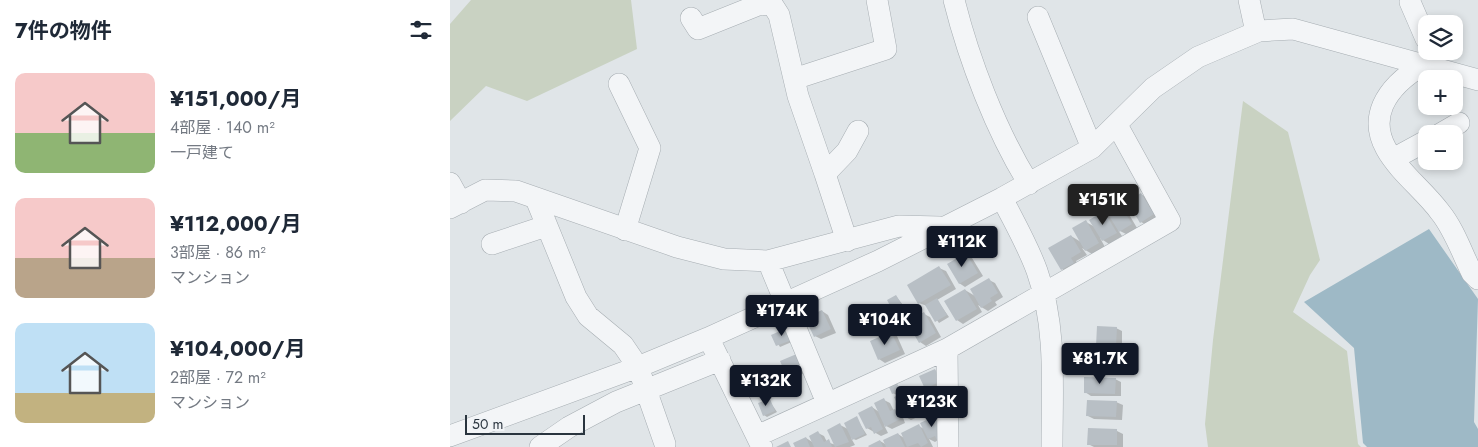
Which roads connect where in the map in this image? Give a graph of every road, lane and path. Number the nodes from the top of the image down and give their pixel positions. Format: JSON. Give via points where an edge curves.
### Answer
{"nodes":[{"id":1,"x":877,"y":0,"type":"edge"},
{"id":2,"x":954,"y":0,"type":"edge"},
{"id":3,"x":1250,"y":0,"type":"edge"},
{"id":4,"x":1410,"y":2,"type":"dead end"},
{"id":5,"x":1038,"y":17,"type":"dead end"},
{"id":6,"x":691,"y":18,"type":"dead end"},
{"id":7,"x":1418,"y":20,"type":"edge"},
{"id":8,"x":1256,"y":32,"type":"junction"},
{"id":9,"x":1427,"y":61,"type":"edge"},
{"id":10,"x":794,"y":79,"type":"junction"},
{"id":11,"x":1478,"y":80,"type":"edge"},
{"id":12,"x":619,"y":84,"type":"dead end"},
{"id":13,"x":1459,"y":123,"type":"dead end"},
{"id":14,"x":1117,"y":125,"type":"junction"},
{"id":15,"x":1456,"y":125,"type":"edge"},
{"id":16,"x":858,"y":131,"type":"dead end"},
{"id":17,"x":1418,"y":145,"type":"edge"},
{"id":18,"x":1092,"y":148,"type":"junction"},
{"id":19,"x":1393,"y":159,"type":"junction"},
{"id":20,"x":824,"y":174,"type":"junction"},
{"id":21,"x":450,"y":183,"type":"edge"},
{"id":22,"x":1029,"y":184,"type":"junction"},
{"id":23,"x":536,"y":198,"type":"junction"},
{"id":24,"x":1002,"y":198,"type":"junction"},
{"id":25,"x":455,"y":205,"type":"edge"},
{"id":26,"x":632,"y":211,"type":"junction"},
{"id":27,"x":546,"y":226,"type":"junction"},
{"id":28,"x":944,"y":227,"type":"junction"},
{"id":29,"x":848,"y":241,"type":"junction"},
{"id":30,"x":492,"y":244,"type":"dead end"},
{"id":31,"x":768,"y":260,"type":"junction"},
{"id":32,"x":1478,"y":279,"type":"edge"},
{"id":33,"x":1044,"y":294,"type":"junction"},
{"id":34,"x":786,"y":304,"type":"junction"},
{"id":35,"x":708,"y":338,"type":"junction"},
{"id":36,"x":947,"y":348,"type":"junction"},
{"id":37,"x":720,"y":360,"type":"junction"},
{"id":38,"x":638,"y":367,"type":"junction"},
{"id":39,"x":646,"y":390,"type":"junction"},
{"id":40,"x":828,"y":403,"type":"junction"},
{"id":41,"x":450,"y":436,"type":"edge"},
{"id":42,"x":759,"y":441,"type":"edge"},
{"id":43,"x":665,"y":444,"type":"dead end"},
{"id":44,"x":540,"y":447,"type":"edge"},
{"id":45,"x":948,"y":447,"type":"edge"},
{"id":46,"x":1052,"y":447,"type":"edge"}],
"edges":[{"from":1,"to":10,"type":"street","via":[[886,49]]},
{"from":2,"to":22,"type":"street","via":[[962,34],[1010,153]]},
{"from":3,"to":8,"type":"street"},
{"from":4,"to":7,"type":"street"},
{"from":5,"to":18,"type":"street"},
{"from":6,"to":10,"type":"street","via":[[698,29],[758,5],[772,4],[779,14]]},
{"from":8,"to":9,"type":"street","via":[[1294,29]]},
{"from":8,"to":14,"type":"street","via":[[1198,57],[1153,88]]},
{"from":9,"to":11,"type":"street"},
{"from":9,"to":19,"type":"street","via":[[1398,83],[1378,115],[1378,132]]},
{"from":10,"to":20,"type":"street"},
{"from":12,"to":26,"type":"street","via":[[650,148]]},
{"from":13,"to":15,"type":"street"},
{"from":14,"to":18,"type":"street"},
{"from":14,"to":33,"type":"street","via":[[1170,221]]},
{"from":16,"to":20,"type":"street","via":[[847,151]]},
{"from":17,"to":19,"type":"street"},
{"from":18,"to":22,"type":"street"},
{"from":19,"to":32,"type":"street","via":[[1441,213]]},
{"from":20,"to":29,"type":"street"},
{"from":21,"to":25,"type":"street"},
{"from":22,"to":24,"type":"street"},
{"from":23,"to":25,"type":"street","via":[[516,192],[484,190]]},
{"from":23,"to":26,"type":"street"},
{"from":23,"to":27,"type":"street"},
{"from":24,"to":28,"type":"street"},
{"from":24,"to":33,"type":"street","via":[[1030,252]]},
{"from":26,"to":31,"type":"street","via":[[677,247],[724,259]]},
{"from":27,"to":30,"type":"street"},
{"from":27,"to":38,"type":"street","via":[[588,316],[623,345]]},
{"from":28,"to":29,"type":"street","via":[[898,226]]},
{"from":28,"to":34,"type":"street"},
{"from":29,"to":31,"type":"street"},
{"from":31,"to":34,"type":"street"},
{"from":33,"to":36,"type":"street"},
{"from":33,"to":46,"type":"street","via":[[1050,320]]},
{"from":34,"to":35,"type":"street"},
{"from":34,"to":40,"type":"street"},
{"from":35,"to":37,"type":"street"},
{"from":35,"to":38,"type":"street"},
{"from":36,"to":40,"type":"street"},
{"from":36,"to":45,"type":"street"},
{"from":37,"to":39,"type":"street"},
{"from":37,"to":42,"type":"street"},
{"from":38,"to":39,"type":"street"},
{"from":38,"to":41,"type":"street"},
{"from":39,"to":43,"type":"street"},
{"from":39,"to":44,"type":"street","via":[[569,427]]},
{"from":40,"to":42,"type":"street"}]}
